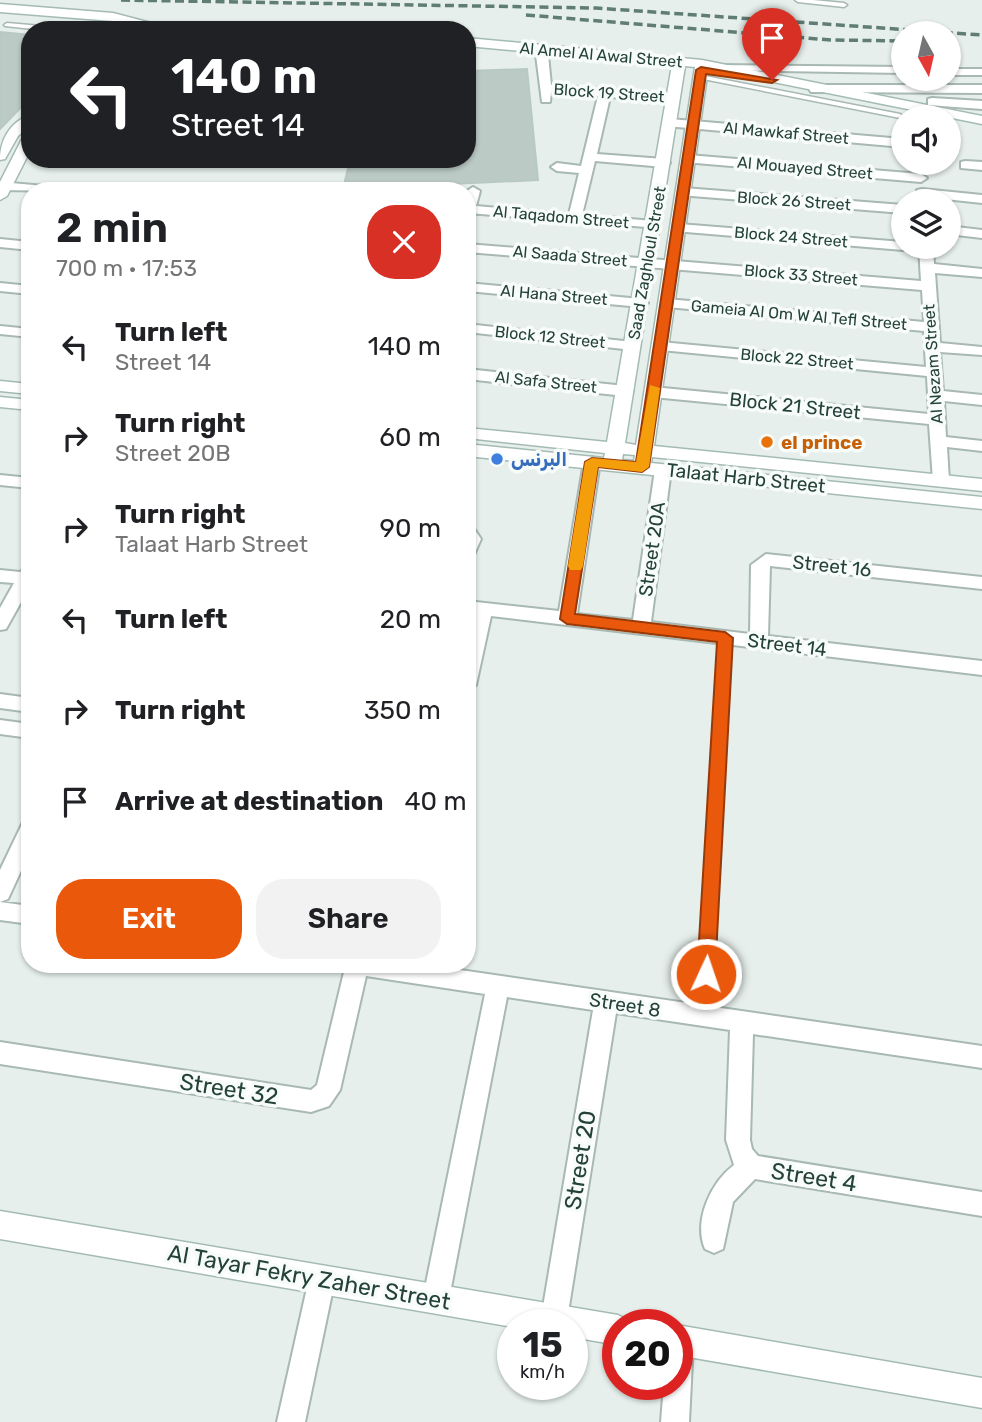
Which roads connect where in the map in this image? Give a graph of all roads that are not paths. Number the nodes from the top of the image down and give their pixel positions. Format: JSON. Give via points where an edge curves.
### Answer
{"nodes":[{"id":1,"x":798,"y":0,"type":"edge"},
{"id":2,"x":844,"y":4,"type":"edge"},
{"id":3,"x":0,"y":8,"type":"edge"},
{"id":4,"x":131,"y":21,"type":"edge"},
{"id":5,"x":7,"y":25,"type":"dead end"},
{"id":6,"x":21,"y":26,"type":"edge"},
{"id":7,"x":476,"y":43,"type":"edge"},
{"id":8,"x":476,"y":49,"type":"edge"},
{"id":9,"x":542,"y":55,"type":"junction"},
{"id":10,"x":679,"y":65,"type":"junction"},
{"id":11,"x":719,"y":68,"type":"junction"},
{"id":12,"x":701,"y":70,"type":"junction"},
{"id":13,"x":891,"y":70,"type":"edge"},
{"id":14,"x":961,"y":72,"type":"edge"},
{"id":15,"x":982,"y":72,"type":"edge"},
{"id":16,"x":891,"y":85,"type":"edge"},
{"id":17,"x":961,"y":87,"type":"edge"},
{"id":18,"x":826,"y":88,"type":"junction"},
{"id":19,"x":810,"y":89,"type":"junction"},
{"id":20,"x":982,"y":89,"type":"edge"},
{"id":21,"x":605,"y":93,"type":"junction"},
{"id":22,"x":673,"y":98,"type":"junction"},
{"id":23,"x":982,"y":104,"type":"edge"},
{"id":24,"x":909,"y":105,"type":"edge"},
{"id":25,"x":961,"y":107,"type":"edge"},
{"id":26,"x":891,"y":109,"type":"edge"},
{"id":27,"x":891,"y":114,"type":"edge"},
{"id":28,"x":961,"y":116,"type":"edge"},
{"id":29,"x":982,"y":120,"type":"edge"},
{"id":30,"x":670,"y":123,"type":"junction"},
{"id":31,"x":961,"y":124,"type":"edge"},
{"id":32,"x":693,"y":125,"type":"junction"},
{"id":33,"x":21,"y":127,"type":"edge"},
{"id":34,"x":982,"y":128,"type":"edge"},
{"id":35,"x":891,"y":142,"type":"edge"},
{"id":36,"x":21,"y":154,"type":"edge"},
{"id":37,"x":0,"y":156,"type":"edge"},
{"id":38,"x":665,"y":157,"type":"junction"},
{"id":39,"x":590,"y":158,"type":"junction"},
{"id":40,"x":688,"y":159,"type":"junction"},
{"id":41,"x":965,"y":165,"type":"dead end"},
{"id":42,"x":982,"y":166,"type":"edge"},
{"id":43,"x":557,"y":167,"type":"dead end"},
{"id":44,"x":921,"y":175,"type":"edge"},
{"id":45,"x":921,"y":178,"type":"junction"},
{"id":46,"x":2,"y":189,"type":"edge"},
{"id":47,"x":922,"y":189,"type":"edge"},
{"id":48,"x":21,"y":190,"type":"edge"},
{"id":49,"x":684,"y":192,"type":"junction"},
{"id":50,"x":961,"y":198,"type":"edge"},
{"id":51,"x":982,"y":199,"type":"edge"},
{"id":52,"x":891,"y":208,"type":"edge"},
{"id":53,"x":476,"y":210,"type":"edge"},
{"id":54,"x":575,"y":218,"type":"junction"},
{"id":55,"x":654,"y":225,"type":"junction"},
{"id":56,"x":678,"y":228,"type":"junction"},
{"id":57,"x":961,"y":231,"type":"edge"},
{"id":58,"x":982,"y":233,"type":"edge"},
{"id":59,"x":0,"y":243,"type":"edge"},
{"id":60,"x":21,"y":245,"type":"edge"},
{"id":61,"x":891,"y":246,"type":"edge"},
{"id":62,"x":476,"y":249,"type":"edge"},
{"id":63,"x":927,"y":259,"type":"edge"},
{"id":64,"x":648,"y":263,"type":"junction"},
{"id":65,"x":673,"y":264,"type":"junction"},
{"id":66,"x":927,"y":268,"type":"junction"},
{"id":67,"x":982,"y":273,"type":"edge"},
{"id":68,"x":929,"y":286,"type":"junction"},
{"id":69,"x":0,"y":287,"type":"edge"},
{"id":70,"x":476,"y":288,"type":"edge"},
{"id":71,"x":21,"y":289,"type":"edge"},
{"id":72,"x":641,"y":303,"type":"junction"},
{"id":73,"x":667,"y":303,"type":"junction"},
{"id":74,"x":931,"y":327,"type":"junction"},
{"id":75,"x":476,"y":329,"type":"edge"},
{"id":76,"x":0,"y":330,"type":"edge"},
{"id":77,"x":21,"y":332,"type":"edge"},
{"id":78,"x":633,"y":346,"type":"junction"},
{"id":79,"x":661,"y":346,"type":"junction"},
{"id":80,"x":932,"y":346,"type":"junction"},
{"id":81,"x":982,"y":351,"type":"edge"},
{"id":82,"x":934,"y":372,"type":"junction"},
{"id":83,"x":476,"y":375,"type":"edge"},
{"id":84,"x":0,"y":386,"type":"edge"},
{"id":85,"x":21,"y":388,"type":"edge"},
{"id":86,"x":625,"y":391,"type":"junction"},
{"id":87,"x":653,"y":392,"type":"junction"},
{"id":88,"x":935,"y":395,"type":"junction"},
{"id":89,"x":982,"y":400,"type":"edge"},
{"id":90,"x":0,"y":402,"type":"edge"},
{"id":91,"x":21,"y":404,"type":"edge"},
{"id":92,"x":937,"y":420,"type":"junction"},
{"id":93,"x":476,"y":434,"type":"edge"},
{"id":94,"x":938,"y":441,"type":"junction"},
{"id":95,"x":982,"y":446,"type":"edge"},
{"id":96,"x":476,"y":451,"type":"edge"},
{"id":97,"x":614,"y":456,"type":"junction"},
{"id":98,"x":643,"y":459,"type":"junction"},
{"id":99,"x":592,"y":462,"type":"junction"},
{"id":100,"x":663,"y":470,"type":"junction"},
{"id":101,"x":0,"y":480,"type":"edge"},
{"id":102,"x":941,"y":481,"type":"junction"},
{"id":103,"x":21,"y":482,"type":"edge"},
{"id":104,"x":982,"y":485,"type":"edge"},
{"id":105,"x":982,"y":503,"type":"edge"},
{"id":106,"x":21,"y":574,"type":"edge"},
{"id":107,"x":0,"y":576,"type":"edge"},
{"id":108,"x":982,"y":583,"type":"edge"},
{"id":109,"x":21,"y":585,"type":"edge"},
{"id":110,"x":476,"y":608,"type":"edge"},
{"id":111,"x":567,"y":619,"type":"junction"},
{"id":112,"x":0,"y":624,"type":"edge"},
{"id":113,"x":641,"y":628,"type":"junction"},
{"id":114,"x":725,"y":638,"type":"junction"},
{"id":115,"x":760,"y":642,"type":"junction"},
{"id":116,"x":982,"y":668,"type":"edge"},
{"id":117,"x":0,"y":701,"type":"edge"},
{"id":118,"x":21,"y":704,"type":"edge"},
{"id":119,"x":0,"y":727,"type":"edge"},
{"id":120,"x":21,"y":730,"type":"edge"},
{"id":121,"x":21,"y":848,"type":"edge"},
{"id":122,"x":0,"y":893,"type":"edge"},
{"id":123,"x":0,"y":911,"type":"edge"},
{"id":124,"x":21,"y":914,"type":"edge"},
{"id":125,"x":352,"y":973,"type":"edge"},
{"id":126,"x":434,"y":973,"type":"edge"},
{"id":127,"x":706,"y":974,"type":"dead end"},
{"id":128,"x":498,"y":986,"type":"junction"},
{"id":129,"x":606,"y":1002,"type":"junction"},
{"id":130,"x":742,"y":1022,"type":"junction"},
{"id":131,"x":0,"y":1053,"type":"edge"},
{"id":132,"x":982,"y":1057,"type":"edge"},
{"id":133,"x":752,"y":1167,"type":"junction"},
{"id":134,"x":982,"y":1205,"type":"edge"},
{"id":135,"x":0,"y":1225,"type":"edge"},
{"id":136,"x":714,"y":1240,"type":"dead end"},
{"id":137,"x":322,"y":1279,"type":"junction"},
{"id":138,"x":436,"y":1298,"type":"junction"},
{"id":139,"x":498,"y":1309,"type":"edge"},
{"id":140,"x":556,"y":1309,"type":"edge"},
{"id":141,"x":693,"y":1343,"type":"edge"},
{"id":142,"x":982,"y":1393,"type":"edge"},
{"id":143,"x":676,"y":1400,"type":"edge"},
{"id":144,"x":291,"y":1422,"type":"edge"},
{"id":145,"x":675,"y":1422,"type":"edge"}],
"edges":[{"from":1,"to":2,"type":"lane"},
{"from":3,"to":4,"type":"street"},
{"from":5,"to":6,"type":"lane"},
{"from":7,"to":10,"type":"street","name":"Al Amel Al Awal Street"},
{"from":8,"to":9,"type":"street","name":"Al Amel Al Awal Street"},
{"from":9,"to":10,"type":"street","name":"Al Amel Al Awal Street"},
{"from":9,"to":21,"type":"street","name":"Block 19 Street","via":[[546,95]]},
{"from":10,"to":12,"type":"street","name":"Al Amel Al Awal Street"},
{"from":10,"to":22,"type":"street","name":"Saad Zaghloul Street"},
{"from":11,"to":12,"type":"street","name":"Al Amel Al Awal Street"},
{"from":11,"to":13,"type":"street"},
{"from":11,"to":18,"type":"street","name":"Al Amel Al Awal Street"},
{"from":12,"to":19,"type":"street","name":"Al Amel Al Awal Street"},
{"from":12,"to":27,"type":"lane"},
{"from":12,"to":32,"type":"street","name":"Saad Zaghloul Street"},
{"from":14,"to":15,"type":"street"},
{"from":16,"to":18,"type":"street"},
{"from":17,"to":20,"type":"street"},
{"from":18,"to":19,"type":"street"},
{"from":18,"to":24,"type":"street","name":"Al Amel Al Awal Street"},
{"from":19,"to":26,"type":"street","name":"Al Amel Al Awal Street"},
{"from":21,"to":22,"type":"street","name":"Block 19 Street"},
{"from":21,"to":39,"type":"street"},
{"from":22,"to":30,"type":"street","name":"Saad Zaghloul Street"},
{"from":23,"to":25,"type":"street"},
{"from":28,"to":29,"type":"street","name":"Al Amel Al Awal Street"},
{"from":30,"to":32,"type":"street","name":"Al Mawkaf Street"},
{"from":30,"to":38,"type":"street","name":"Saad Zaghloul Street"},
{"from":31,"to":34,"type":"street"},
{"from":32,"to":35,"type":"street","name":"Al Mawkaf Street"},
{"from":32,"to":40,"type":"street","name":"Saad Zaghloul Street"},
{"from":33,"to":37,"type":"street"},
{"from":36,"to":46,"type":"street"},
{"from":38,"to":39,"type":"street"},
{"from":38,"to":55,"type":"street","name":"Saad Zaghloul Street"},
{"from":39,"to":43,"type":"street"},
{"from":39,"to":54,"type":"street"},
{"from":40,"to":45,"type":"street","name":"Al Mouayed Street"},
{"from":40,"to":49,"type":"street","name":"Saad Zaghloul Street"},
{"from":41,"to":42,"type":"street"},
{"from":44,"to":45,"type":"street"},
{"from":45,"to":47,"type":"street"},
{"from":46,"to":48,"type":"street"},
{"from":49,"to":52,"type":"street","name":"Block 26 Street"},
{"from":49,"to":56,"type":"street","name":"Saad Zaghloul Street"},
{"from":50,"to":51,"type":"street"},
{"from":53,"to":54,"type":"street","name":"Al Taqadom Street"},
{"from":54,"to":55,"type":"street","name":"Al Taqadom Street"},
{"from":55,"to":64,"type":"street","name":"Saad Zaghloul Street"},
{"from":56,"to":61,"type":"street","name":"Block 24 Street"},
{"from":56,"to":65,"type":"street","name":"Saad Zaghloul Street"},
{"from":57,"to":58,"type":"street"},
{"from":59,"to":60,"type":"street"},
{"from":62,"to":64,"type":"street","name":"Al Saada Street"},
{"from":63,"to":66,"type":"street","name":"Al Nezam Street"},
{"from":64,"to":65,"type":"street","name":"Al Saada Street"},
{"from":64,"to":72,"type":"street","name":"Saad Zaghloul Street"},
{"from":65,"to":68,"type":"street","name":"Block 33 Street"},
{"from":65,"to":73,"type":"street","name":"Saad Zaghloul Street"},
{"from":66,"to":67,"type":"street"},
{"from":66,"to":68,"type":"street","name":"Al Nezam Street"},
{"from":68,"to":74,"type":"street","name":"Al Nezam Street"},
{"from":69,"to":71,"type":"street"},
{"from":70,"to":72,"type":"street","name":"Al Hana Street"},
{"from":72,"to":78,"type":"street","name":"Saad Zaghloul Street"},
{"from":73,"to":74,"type":"street","name":"Gameia Al Om W Al Tefl Street"},
{"from":73,"to":79,"type":"street","name":"Saad Zaghloul Street"},
{"from":74,"to":80,"type":"street","name":"Al Nezam Street"},
{"from":75,"to":78,"type":"street","name":"Block 12 Street"},
{"from":76,"to":77,"type":"street"},
{"from":78,"to":86,"type":"street","name":"Saad Zaghloul Street"},
{"from":79,"to":82,"type":"street","name":"Block 22 Street"},
{"from":79,"to":87,"type":"street","name":"Saad Zaghloul Street"},
{"from":80,"to":81,"type":"street"},
{"from":80,"to":82,"type":"street","name":"Al Nezam Street"},
{"from":82,"to":88,"type":"street","name":"Al Nezam Street"},
{"from":83,"to":86,"type":"street","name":"Al Safa Street"},
{"from":84,"to":85,"type":"street"},
{"from":86,"to":97,"type":"street","name":"Saad Zaghloul Street"},
{"from":87,"to":92,"type":"street","name":"Block 21 Street"},
{"from":87,"to":98,"type":"street","name":"Saad Zaghloul Street"},
{"from":88,"to":89,"type":"street"},
{"from":88,"to":92,"type":"street","name":"Al Nezam Street"},
{"from":90,"to":91,"type":"street"},
{"from":92,"to":94,"type":"street","name":"Al Nezam Street"},
{"from":93,"to":97,"type":"street","name":"Talaat Harb Street"},
{"from":94,"to":95,"type":"street"},
{"from":94,"to":102,"type":"street","name":"Al Nezam Street"},
{"from":96,"to":99,"type":"street","name":"Talaat Harb Street"},
{"from":97,"to":98,"type":"street","name":"Talaat Harb Street"},
{"from":97,"to":99,"type":"street","name":"Talaat Harb Street"},
{"from":98,"to":100,"type":"street","name":"Talaat Harb Street"},
{"from":98,"to":102,"type":"street","name":"Talaat Harb Street"},
{"from":99,"to":111,"type":"street"},
{"from":100,"to":105,"type":"street","name":"Talaat Harb Street"},
{"from":100,"to":113,"type":"street","name":"Street 20A"},
{"from":101,"to":103,"type":"street"},
{"from":102,"to":104,"type":"street","name":"Talaat Harb Street"},
{"from":106,"to":107,"type":"street"},
{"from":108,"to":115,"type":"street","name":"Street 16","via":[[766,560],[760,565]]},
{"from":109,"to":112,"type":"street"},
{"from":110,"to":111,"type":"street","name":"Street 14"},
{"from":111,"to":113,"type":"street","name":"Street 14"},
{"from":113,"to":114,"type":"street","name":"Street 14"},
{"from":114,"to":115,"type":"street","name":"Street 14"},
{"from":114,"to":127,"type":"lane"},
{"from":115,"to":116,"type":"street","name":"Street 14"},
{"from":117,"to":118,"type":"street"},
{"from":119,"to":120,"type":"street"},
{"from":121,"to":122,"type":"street"},
{"from":123,"to":124,"type":"street"},
{"from":125,"to":131,"type":"street","name":"Street 32","via":[[328,1090],[311,1101]]},
{"from":126,"to":128,"type":"street","name":"Street 8"},
{"from":128,"to":129,"type":"street","name":"Street 8"},
{"from":128,"to":138,"type":"street"},
{"from":129,"to":130,"type":"street","name":"Street 8"},
{"from":129,"to":140,"type":"street","name":"Street 20"},
{"from":130,"to":132,"type":"street","name":"Street 8"},
{"from":130,"to":133,"type":"street","name":"Street 4","via":[[738,1140],[741,1155]]},
{"from":133,"to":134,"type":"street","name":"Street 4"},
{"from":133,"to":136,"type":"street","via":[[734,1178],[720,1195]]},
{"from":135,"to":137,"type":"street","name":"Al Tayar Fekry Zaher Street"},
{"from":137,"to":138,"type":"street","name":"Al Tayar Fekry Zaher Street"},
{"from":137,"to":144,"type":"street"},
{"from":138,"to":139,"type":"street","name":"Al Tayar Fekry Zaher Street"},
{"from":141,"to":142,"type":"street"},
{"from":143,"to":145,"type":"street"}]}
